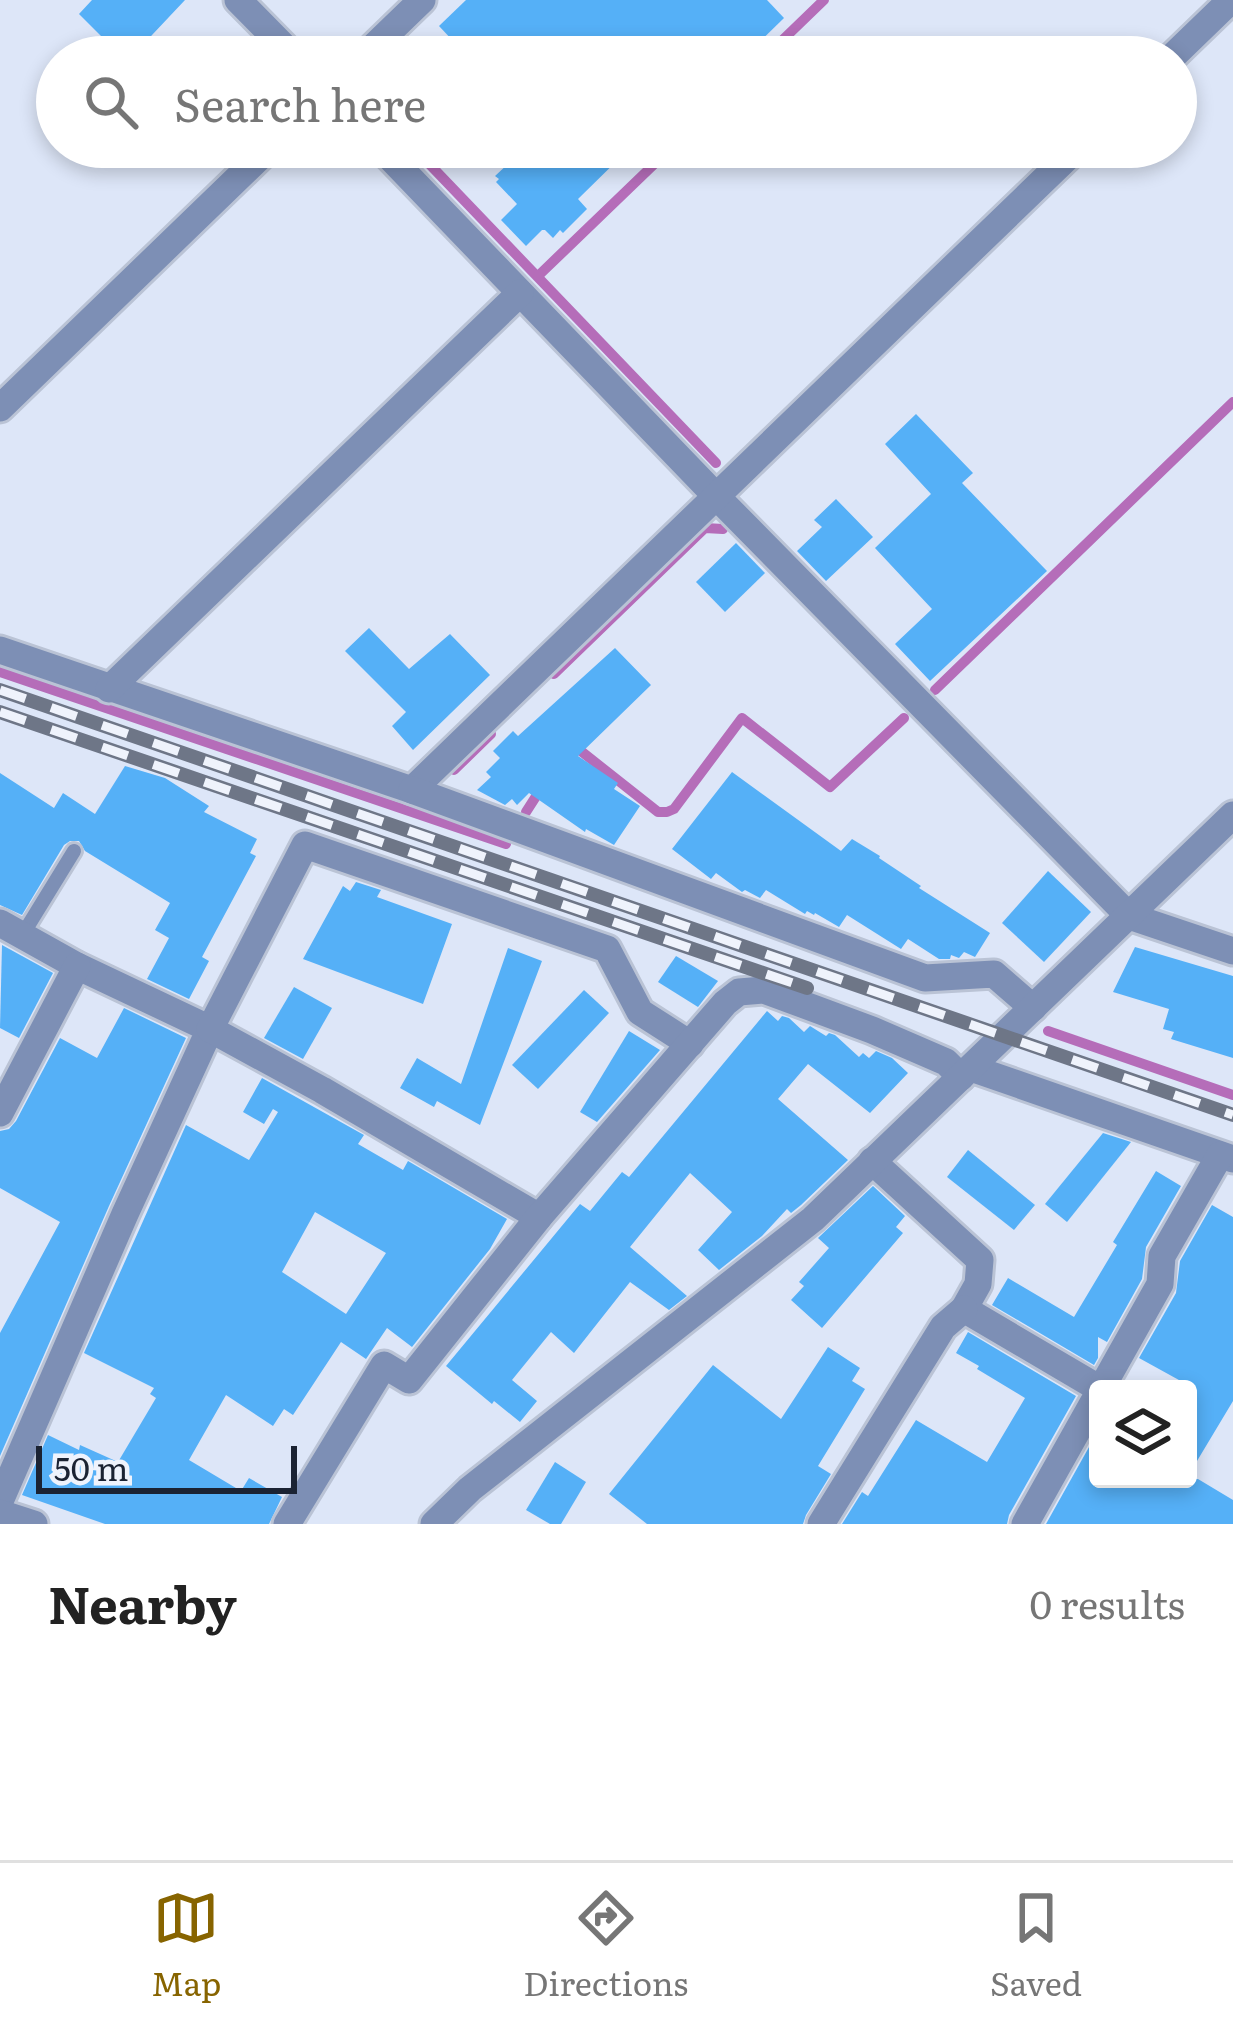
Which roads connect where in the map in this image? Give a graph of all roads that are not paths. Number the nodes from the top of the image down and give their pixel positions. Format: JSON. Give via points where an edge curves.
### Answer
{"nodes":[{"id":1,"x":238,"y":0,"type":"edge"},
{"id":2,"x":422,"y":0,"type":"edge"},
{"id":3,"x":1231,"y":0,"type":"edge"},
{"id":4,"x":273,"y":36,"type":"edge"},
{"id":5,"x":385,"y":36,"type":"edge"},
{"id":6,"x":1194,"y":36,"type":"edge"},
{"id":7,"x":248,"y":168,"type":"edge"},
{"id":8,"x":400,"y":168,"type":"edge"},
{"id":9,"x":1056,"y":168,"type":"edge"},
{"id":10,"x":520,"y":293,"type":"junction"},
{"id":11,"x":0,"y":408,"type":"edge"},
{"id":12,"x":716,"y":496,"type":"junction"},
{"id":13,"x":0,"y":650,"type":"edge"},
{"id":14,"x":109,"y":688,"type":"junction"},
{"id":15,"x":412,"y":790,"type":"junction"},
{"id":16,"x":1233,"y":815,"type":"edge"},
{"id":17,"x":74,"y":851,"type":"dead end"},
{"id":18,"x":1129,"y":916,"type":"junction"},
{"id":19,"x":11,"y":928,"type":"edge"},
{"id":20,"x":1233,"y":951,"type":"edge"},
{"id":21,"x":77,"y":967,"type":"junction"},
{"id":22,"x":1033,"y":1008,"type":"junction"},
{"id":23,"x":210,"y":1029,"type":"junction"},
{"id":24,"x":690,"y":1044,"type":"junction"},
{"id":25,"x":966,"y":1072,"type":"junction"},
{"id":26,"x":0,"y":1113,"type":"edge"},
{"id":27,"x":1227,"y":1157,"type":"edge"},
{"id":28,"x":872,"y":1161,"type":"junction"},
{"id":29,"x":538,"y":1217,"type":"junction"},
{"id":30,"x":964,"y":1309,"type":"junction"},
{"id":31,"x":1106,"y":1380,"type":"edge"},
{"id":32,"x":1089,"y":1383,"type":"edge"},
{"id":33,"x":1089,"y":1410,"type":"edge"},
{"id":34,"x":0,"y":1501,"type":"edge"},
{"id":35,"x":0,"y":1513,"type":"edge"},
{"id":36,"x":34,"y":1524,"type":"edge"},
{"id":37,"x":287,"y":1524,"type":"edge"},
{"id":38,"x":434,"y":1524,"type":"edge"},
{"id":39,"x":821,"y":1524,"type":"edge"},
{"id":40,"x":1025,"y":1524,"type":"edge"}],
"edges":[{"from":1,"to":4,"type":"street"},
{"from":2,"to":5,"type":"street"},
{"from":3,"to":6,"type":"street"},
{"from":7,"to":11,"type":"street"},
{"from":8,"to":10,"type":"street"},
{"from":9,"to":12,"type":"street"},
{"from":10,"to":12,"type":"street"},
{"from":10,"to":14,"type":"street"},
{"from":12,"to":15,"type":"street"},
{"from":12,"to":18,"type":"street"},
{"from":13,"to":14,"type":"street"},
{"from":14,"to":15,"type":"street"},
{"from":15,"to":22,"type":"street","via":[[925,979],[994,974]]},
{"from":16,"to":18,"type":"street"},
{"from":17,"to":19,"type":"lane"},
{"from":18,"to":20,"type":"street"},
{"from":18,"to":22,"type":"street"},
{"from":19,"to":21,"type":"street"},
{"from":21,"to":23,"type":"street"},
{"from":21,"to":26,"type":"street"},
{"from":22,"to":25,"type":"street"},
{"from":23,"to":24,"type":"street","via":[[304,845],[607,949],[640,1012]]},
{"from":23,"to":29,"type":"street"},
{"from":23,"to":34,"type":"street"},
{"from":24,"to":25,"type":"street","via":[[739,992],[764,990]]},
{"from":24,"to":29,"type":"street"},
{"from":25,"to":27,"type":"street"},
{"from":25,"to":28,"type":"street"},
{"from":27,"to":31,"type":"street","via":[[1162,1256],[1160,1284]]},
{"from":28,"to":30,"type":"street","via":[[980,1260]]},
{"from":28,"to":38,"type":"street","via":[[813,1219]]},
{"from":29,"to":37,"type":"street","via":[[409,1380],[384,1365]]},
{"from":30,"to":32,"type":"street"},
{"from":30,"to":39,"type":"street","via":[[944,1327]]},
{"from":33,"to":40,"type":"street"},
{"from":35,"to":36,"type":"street"}]}
